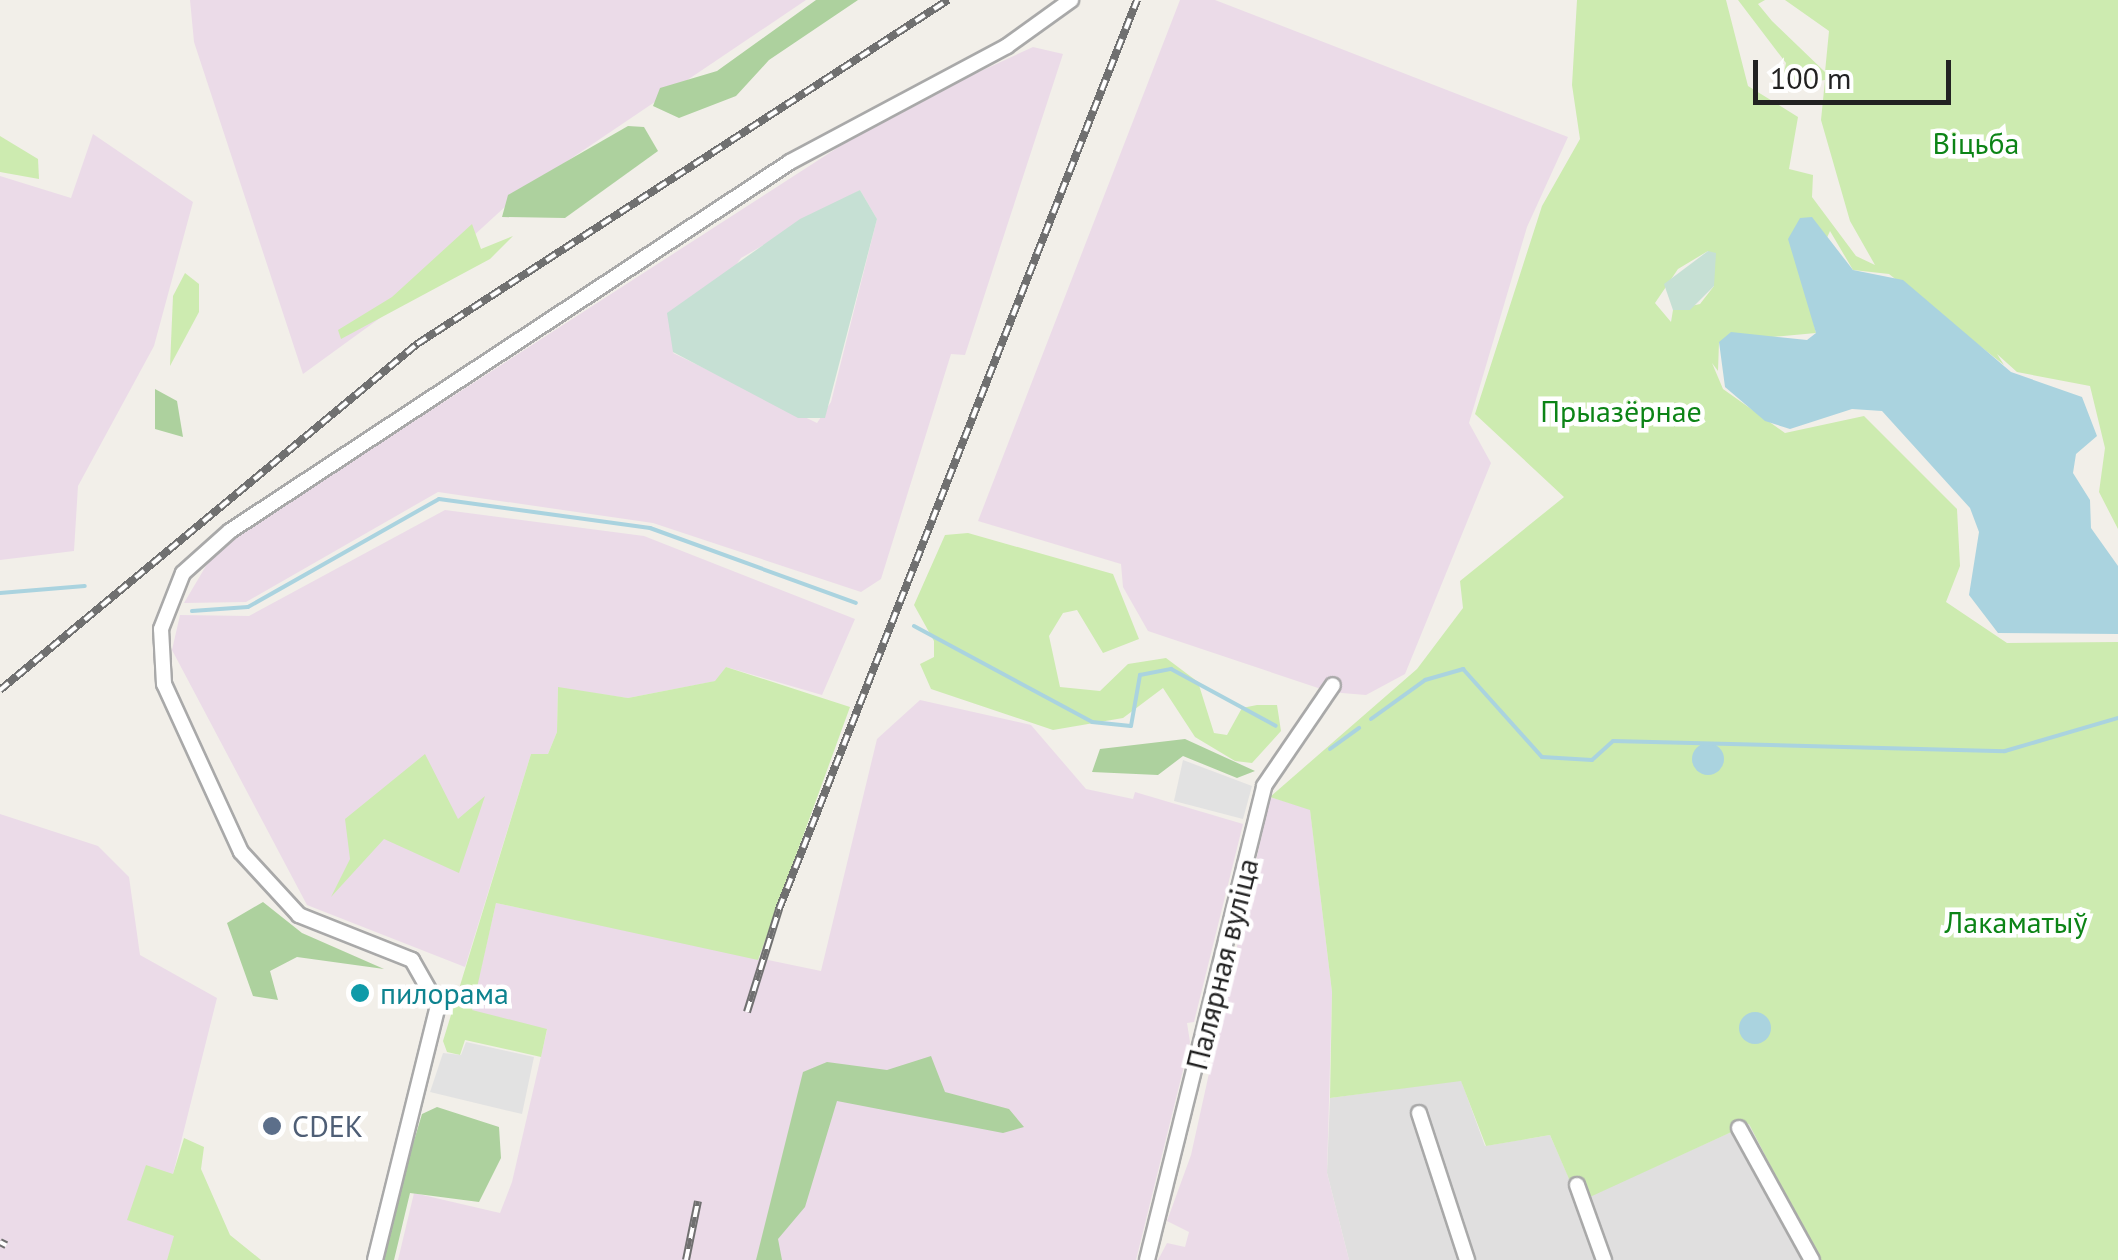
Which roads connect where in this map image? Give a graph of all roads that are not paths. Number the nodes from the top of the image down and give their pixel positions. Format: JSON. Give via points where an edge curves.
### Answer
{"nodes":[{"id":1,"x":1071,"y":0,"type":"edge"},
{"id":2,"x":1333,"y":685,"type":"dead end"},
{"id":3,"x":1420,"y":1113,"type":"dead end"},
{"id":4,"x":1739,"y":1128,"type":"dead end"},
{"id":5,"x":1577,"y":1186,"type":"dead end"},
{"id":6,"x":375,"y":1260,"type":"edge"},
{"id":7,"x":1147,"y":1260,"type":"edge"},
{"id":8,"x":1467,"y":1260,"type":"edge"},
{"id":9,"x":1604,"y":1260,"type":"edge"},
{"id":10,"x":1812,"y":1260,"type":"edge"}],
"edges":[{"from":1,"to":6,"type":"street","via":[[1007,46],[790,162],[230,530],[183,572],[162,629],[164,684],[241,852],[300,914],[412,960],[438,1006]]},
{"from":2,"to":7,"type":"street","name":"Палярная вуліца","via":[[1264,786]]},
{"from":3,"to":8,"type":"street"},
{"from":4,"to":10,"type":"street"},
{"from":5,"to":9,"type":"street"}]}
